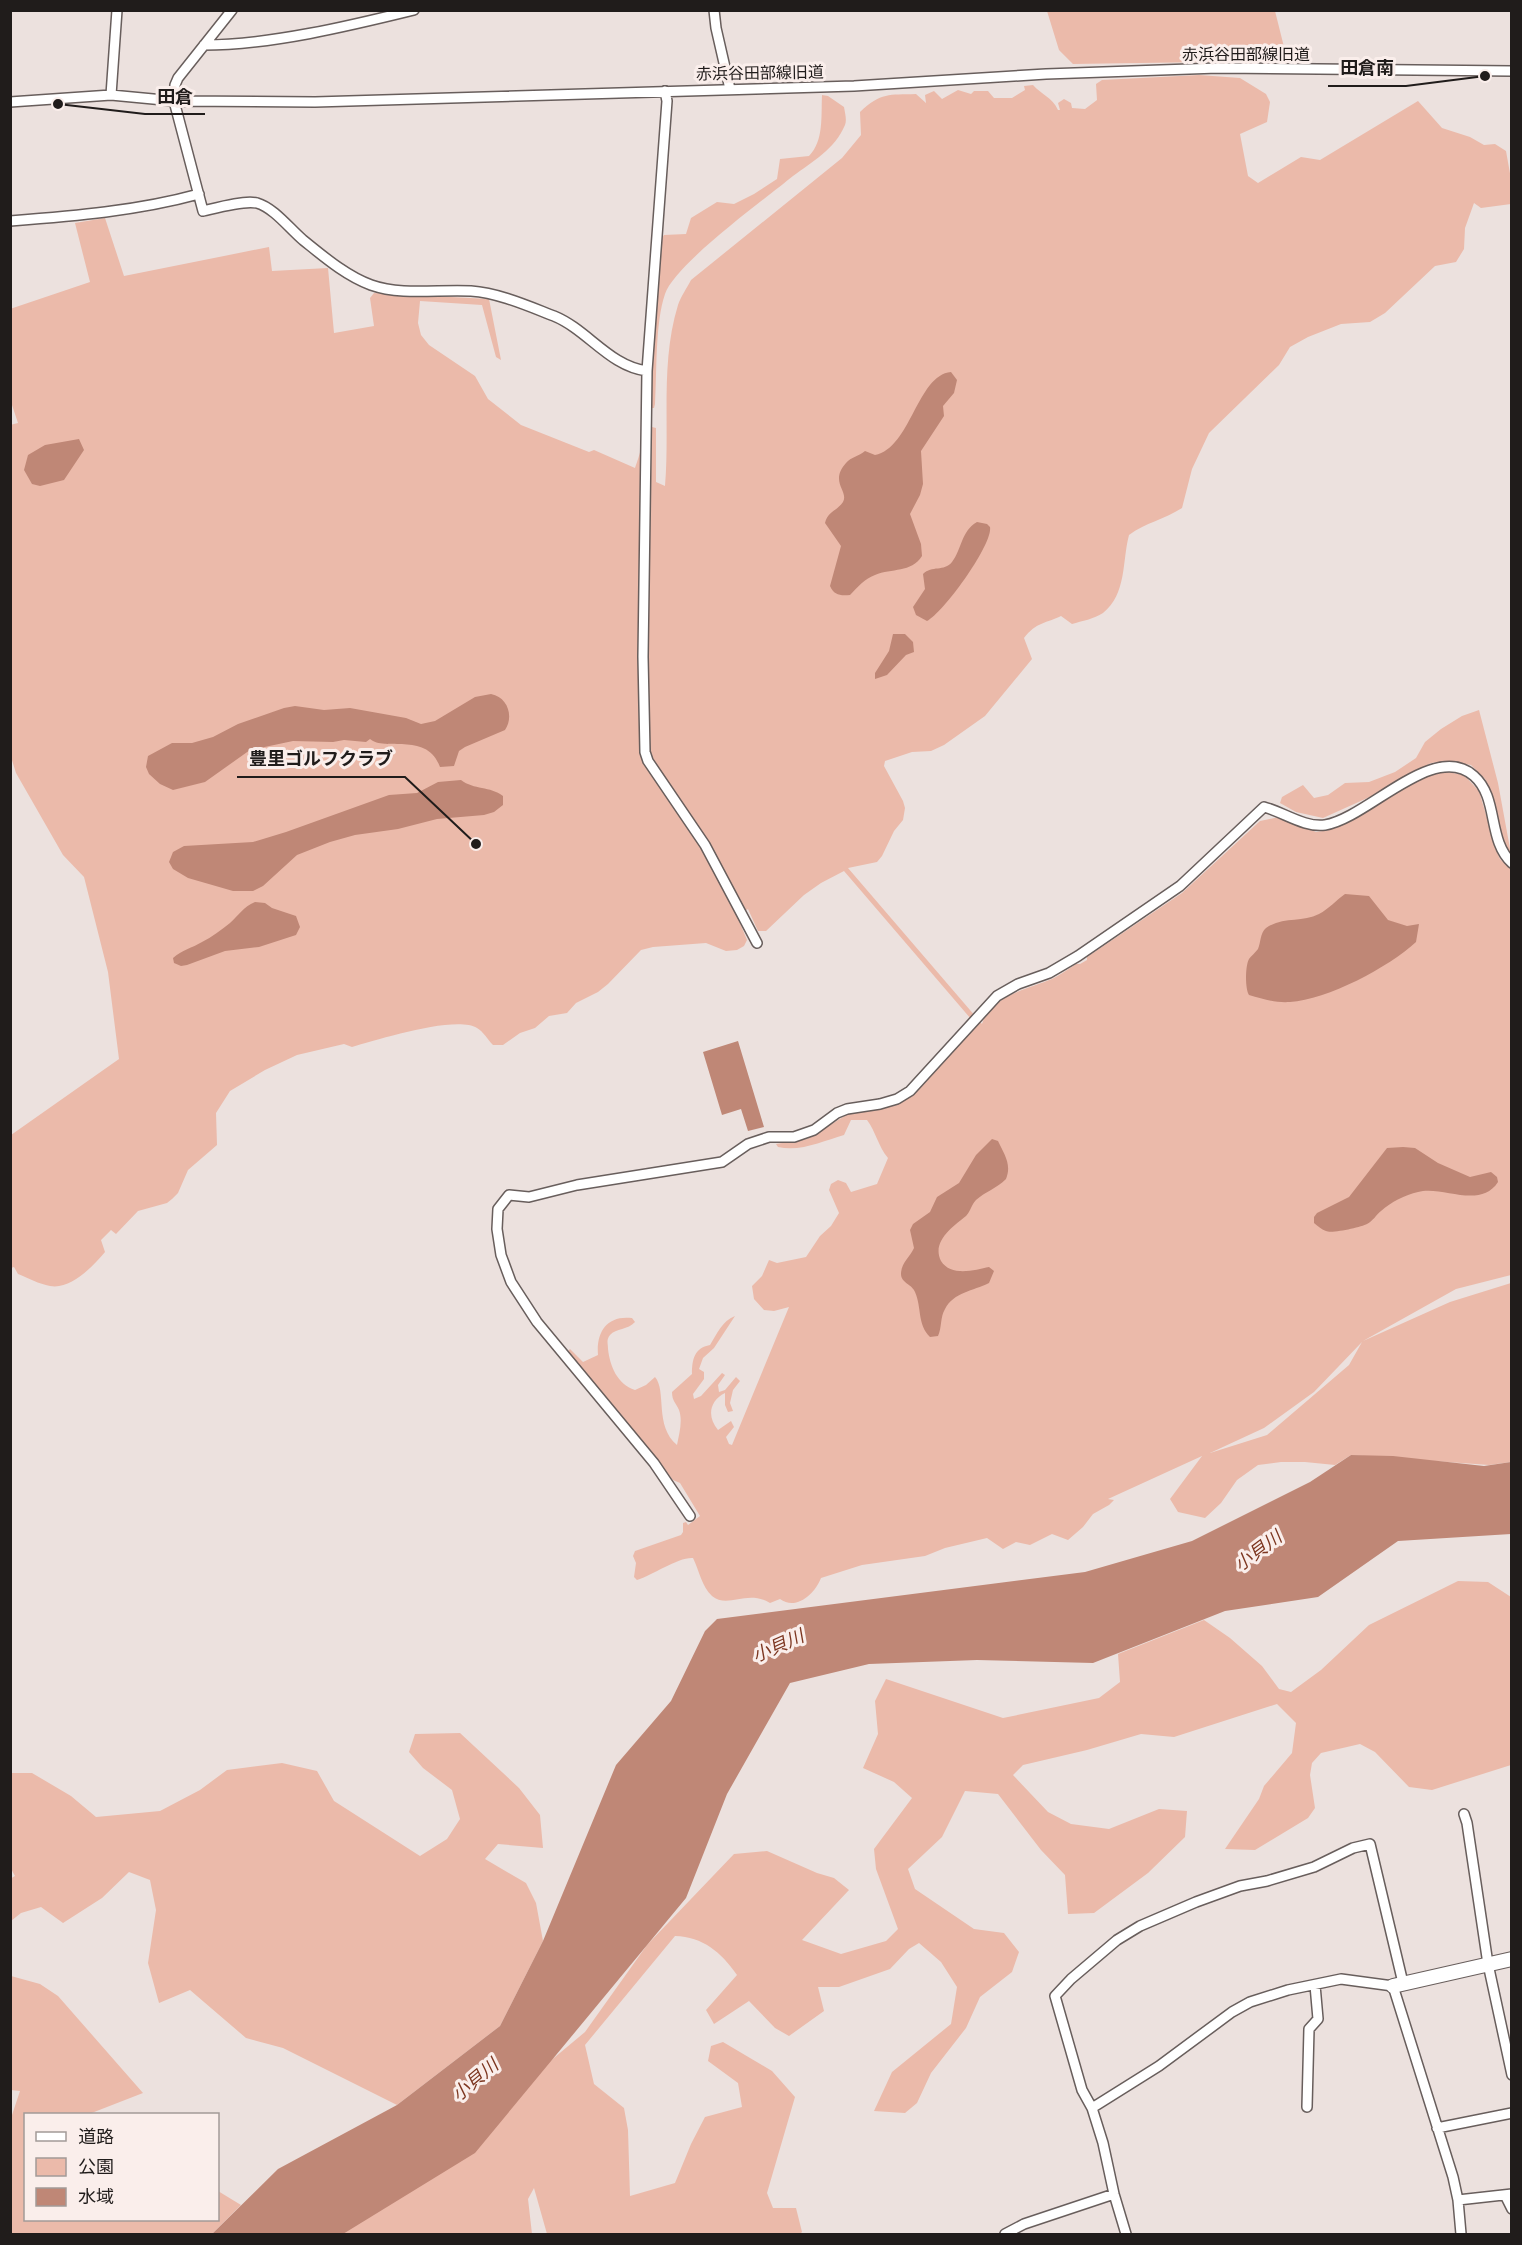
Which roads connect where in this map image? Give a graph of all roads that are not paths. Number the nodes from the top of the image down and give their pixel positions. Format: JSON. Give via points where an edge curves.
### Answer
{"nodes":[{"id":1,"x":117,"y":10,"type":"edge"},
{"id":2,"x":232,"y":10,"type":"edge"},
{"id":3,"x":414,"y":10,"type":"edge"},
{"id":4,"x":714,"y":10,"type":"edge"},
{"id":5,"x":204,"y":45,"type":"junction"},
{"id":6,"x":1512,"y":71,"type":"edge"},
{"id":7,"x":730,"y":89,"type":"junction"},
{"id":8,"x":665,"y":91,"type":"junction"},
{"id":9,"x":111,"y":95,"type":"junction"},
{"id":10,"x":174,"y":101,"type":"junction"},
{"id":11,"x":10,"y":102,"type":"edge"},
{"id":12,"x":199,"y":194,"type":"junction"},
{"id":13,"x":10,"y":221,"type":"edge"},
{"id":14,"x":647,"y":371,"type":"junction"},
{"id":15,"x":1512,"y":863,"type":"edge"},
{"id":16,"x":757,"y":943,"type":"dead end"},
{"id":17,"x":690,"y":1516,"type":"dead end"},
{"id":18,"x":1464,"y":1814,"type":"dead end"},
{"id":19,"x":1512,"y":1959,"type":"edge"},
{"id":20,"x":1488,"y":1964,"type":"junction"},
{"id":21,"x":1398,"y":1984,"type":"junction"},
{"id":22,"x":1315,"y":1985,"type":"junction"},
{"id":23,"x":1512,"y":2074,"type":"edge"},
{"id":24,"x":1307,"y":2107,"type":"dead end"},
{"id":25,"x":1092,"y":2108,"type":"junction"},
{"id":26,"x":1512,"y":2113,"type":"edge"},
{"id":27,"x":1437,"y":2128,"type":"junction"},
{"id":28,"x":1114,"y":2194,"type":"junction"},
{"id":29,"x":1508,"y":2194,"type":"edge"},
{"id":30,"x":1458,"y":2200,"type":"junction"},
{"id":31,"x":1512,"y":2209,"type":"edge"},
{"id":32,"x":1005,"y":2235,"type":"edge"},
{"id":33,"x":1126,"y":2235,"type":"edge"},
{"id":34,"x":1461,"y":2235,"type":"edge"}],
"edges":[{"from":1,"to":9,"type":"street"},
{"from":2,"to":5,"type":"street"},
{"from":3,"to":5,"type":"street","via":[[255,42]]},
{"from":4,"to":7,"type":"street"},
{"from":5,"to":10,"type":"street","via":[[178,78]]},
{"from":6,"to":7,"type":"street","name":"赤浜谷田部線旧道","via":[[1218,68]]},
{"from":7,"to":8,"type":"street","name":"赤浜谷田部線旧道"},
{"from":8,"to":10,"type":"street","name":"赤浜谷田部線旧道","via":[[315,102]]},
{"from":8,"to":14,"type":"street"},
{"from":9,"to":10,"type":"street","name":"赤浜谷田部線旧道"},
{"from":9,"to":11,"type":"street","name":"赤浜谷田部線旧道"},
{"from":10,"to":12,"type":"street"},
{"from":12,"to":13,"type":"street","via":[[123,210]]},
{"from":12,"to":14,"type":"street","via":[[202,211],[255,202],[267,208],[331,261],[372,285],[490,294],[572,325],[610,356],[636,370]]},
{"from":14,"to":16,"type":"street","via":[[645,752],[705,845]]},
{"from":15,"to":17,"type":"street","via":[[1504,856],[1497,839],[1481,784],[1464,769],[1426,770],[1326,825],[1313,825],[1264,807],[1180,886],[1049,974],[997,996],[910,1091],[897,1099],[847,1109],[814,1130],[794,1137],[769,1137],[748,1143],[722,1162],[577,1185],[529,1197],[509,1195],[498,1209],[497,1229],[511,1282],[537,1322],[654,1463]]},
{"from":18,"to":20,"type":"street"},
{"from":19,"to":20,"type":"street"},
{"from":20,"to":21,"type":"street"},
{"from":20,"to":23,"type":"street"},
{"from":21,"to":22,"type":"street","via":[[1341,1979]]},
{"from":21,"to":25,"type":"street","via":[[1370,1844],[1314,1867],[1196,1902],[1117,1940],[1055,1995],[1082,2090]]},
{"from":21,"to":27,"type":"street"},
{"from":22,"to":24,"type":"street","via":[[1318,2019],[1308,2029]]},
{"from":22,"to":25,"type":"street","via":[[1250,2002]]},
{"from":25,"to":28,"type":"street"},
{"from":26,"to":27,"type":"street"},
{"from":27,"to":30,"type":"street"},
{"from":28,"to":32,"type":"street","via":[[1024,2224]]},
{"from":28,"to":33,"type":"street"},
{"from":29,"to":30,"type":"street"},
{"from":29,"to":31,"type":"street"},
{"from":30,"to":34,"type":"street"}]}
